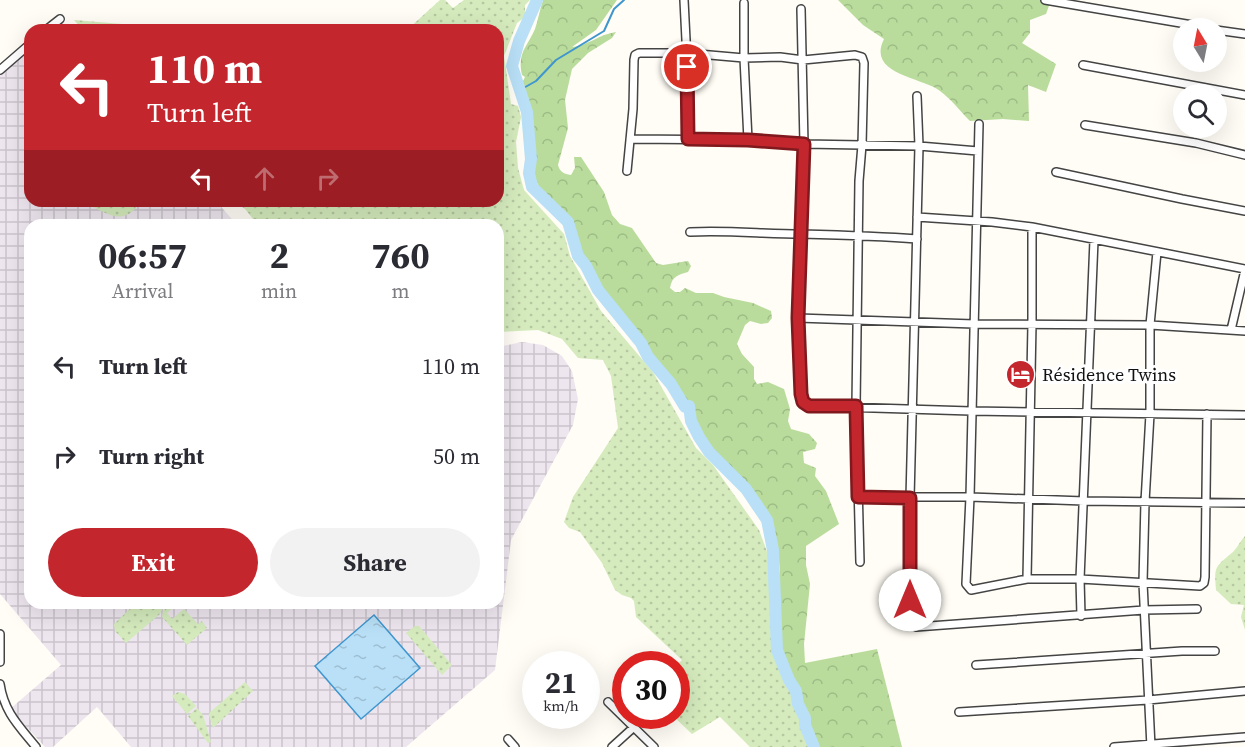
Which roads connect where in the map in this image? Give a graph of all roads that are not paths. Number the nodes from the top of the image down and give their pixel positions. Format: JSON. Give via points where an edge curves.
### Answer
{"nodes":[{"id":1,"x":684,"y":0,"type":"edge"},
{"id":2,"x":1045,"y":0,"type":"edge"},
{"id":3,"x":744,"y":3,"type":"dead end"},
{"id":4,"x":801,"y":9,"type":"dead end"},
{"id":5,"x":60,"y":19,"type":"dead end"},
{"id":6,"x":1173,"y":22,"type":"edge"},
{"id":7,"x":54,"y":24,"type":"edge"},
{"id":8,"x":1227,"y":32,"type":"edge"},
{"id":9,"x":1245,"y":34,"type":"edge"},
{"id":10,"x":24,"y":49,"type":"edge"},
{"id":11,"x":687,"y":53,"type":"junction"},
{"id":12,"x":744,"y":58,"type":"junction"},
{"id":13,"x":803,"y":60,"type":"junction"},
{"id":14,"x":1083,"y":65,"type":"dead end"},
{"id":15,"x":0,"y":70,"type":"edge"},
{"id":16,"x":1245,"y":95,"type":"edge"},
{"id":17,"x":917,"y":96,"type":"dead end"},
{"id":18,"x":979,"y":124,"type":"dead end"},
{"id":19,"x":1085,"y":125,"type":"dead end"},
{"id":20,"x":630,"y":139,"type":"junction"},
{"id":21,"x":688,"y":139,"type":"junction"},
{"id":22,"x":748,"y":140,"type":"junction"},
{"id":23,"x":804,"y":144,"type":"junction"},
{"id":24,"x":862,"y":145,"type":"junction"},
{"id":25,"x":919,"y":146,"type":"junction"},
{"id":26,"x":978,"y":151,"type":"junction"},
{"id":27,"x":1245,"y":155,"type":"edge"},
{"id":28,"x":627,"y":171,"type":"dead end"},
{"id":29,"x":1056,"y":172,"type":"dead end"},
{"id":30,"x":1245,"y":211,"type":"edge"},
{"id":31,"x":916,"y":217,"type":"junction"},
{"id":32,"x":976,"y":220,"type":"junction"},
{"id":33,"x":1032,"y":227,"type":"junction"},
{"id":34,"x":690,"y":232,"type":"dead end"},
{"id":35,"x":800,"y":234,"type":"junction"},
{"id":36,"x":859,"y":235,"type":"junction"},
{"id":37,"x":917,"y":239,"type":"junction"},
{"id":38,"x":1094,"y":240,"type":"junction"},
{"id":39,"x":1156,"y":252,"type":"junction"},
{"id":40,"x":1245,"y":269,"type":"edge"},
{"id":41,"x":798,"y":318,"type":"junction"},
{"id":42,"x":857,"y":318,"type":"junction"},
{"id":43,"x":915,"y":321,"type":"junction"},
{"id":44,"x":974,"y":324,"type":"junction"},
{"id":45,"x":1032,"y":324,"type":"junction"},
{"id":46,"x":1090,"y":324,"type":"junction"},
{"id":47,"x":1150,"y":325,"type":"junction"},
{"id":48,"x":1231,"y":330,"type":"junction"},
{"id":49,"x":1245,"y":331,"type":"edge"},
{"id":50,"x":856,"y":406,"type":"junction"},
{"id":51,"x":913,"y":408,"type":"junction"},
{"id":52,"x":971,"y":411,"type":"junction"},
{"id":53,"x":1029,"y":412,"type":"junction"},
{"id":54,"x":1088,"y":413,"type":"junction"},
{"id":55,"x":1150,"y":414,"type":"junction"},
{"id":56,"x":1207,"y":414,"type":"junction"},
{"id":57,"x":1245,"y":415,"type":"edge"},
{"id":58,"x":970,"y":496,"type":"junction"},
{"id":59,"x":858,"y":497,"type":"junction"},
{"id":60,"x":910,"y":498,"type":"junction"},
{"id":61,"x":1029,"y":499,"type":"junction"},
{"id":62,"x":1084,"y":501,"type":"junction"},
{"id":63,"x":1145,"y":502,"type":"junction"},
{"id":64,"x":1205,"y":503,"type":"junction"},
{"id":65,"x":1245,"y":503,"type":"edge"},
{"id":66,"x":860,"y":562,"type":"dead end"},
{"id":67,"x":1027,"y":579,"type":"junction"},
{"id":68,"x":1080,"y":579,"type":"junction"},
{"id":69,"x":1143,"y":583,"type":"junction"},
{"id":70,"x":1197,"y":609,"type":"dead end"},
{"id":71,"x":1144,"y":610,"type":"junction"},
{"id":72,"x":1081,"y":616,"type":"junction"},
{"id":73,"x":0,"y":634,"type":"edge"},
{"id":74,"x":1215,"y":651,"type":"dead end"},
{"id":75,"x":1146,"y":653,"type":"junction"},
{"id":76,"x":0,"y":662,"type":"edge"},
{"id":77,"x":976,"y":665,"type":"dead end"},
{"id":78,"x":0,"y":684,"type":"edge"},
{"id":79,"x":1245,"y":691,"type":"edge"},
{"id":80,"x":1148,"y":700,"type":"junction"},
{"id":81,"x":608,"y":702,"type":"dead end"},
{"id":82,"x":612,"y":706,"type":"edge"},
{"id":83,"x":959,"y":712,"type":"dead end"},
{"id":84,"x":632,"y":729,"type":"edge"},
{"id":85,"x":636,"y":729,"type":"edge"},
{"id":86,"x":1245,"y":738,"type":"edge"},
{"id":87,"x":508,"y":739,"type":"dead end"},
{"id":88,"x":1151,"y":745,"type":"edge"},
{"id":89,"x":36,"y":747,"type":"edge"},
{"id":90,"x":515,"y":747,"type":"edge"},
{"id":91,"x":612,"y":747,"type":"edge"},
{"id":92,"x":654,"y":747,"type":"edge"},
{"id":93,"x":1114,"y":747,"type":"edge"}],
"edges":[{"from":1,"to":11,"type":"street"},
{"from":2,"to":6,"type":"street"},
{"from":3,"to":12,"type":"street"},
{"from":4,"to":13,"type":"street"},
{"from":5,"to":7,"type":"street"},
{"from":8,"to":9,"type":"street"},
{"from":10,"to":15,"type":"street"},
{"from":11,"to":12,"type":"street"},
{"from":11,"to":20,"type":"street","via":[[635,55]]},
{"from":11,"to":21,"type":"street"},
{"from":12,"to":13,"type":"street"},
{"from":12,"to":22,"type":"street"},
{"from":13,"to":23,"type":"street"},
{"from":13,"to":24,"type":"street","via":[[862,57]]},
{"from":14,"to":16,"type":"street"},
{"from":17,"to":25,"type":"street"},
{"from":18,"to":26,"type":"street"},
{"from":19,"to":27,"type":"street"},
{"from":20,"to":21,"type":"street"},
{"from":20,"to":28,"type":"street"},
{"from":21,"to":22,"type":"street"},
{"from":22,"to":23,"type":"street"},
{"from":23,"to":24,"type":"street"},
{"from":23,"to":35,"type":"street"},
{"from":24,"to":25,"type":"street"},
{"from":24,"to":36,"type":"street"},
{"from":25,"to":26,"type":"street"},
{"from":25,"to":31,"type":"street"},
{"from":26,"to":32,"type":"street"},
{"from":29,"to":30,"type":"street"},
{"from":31,"to":32,"type":"street"},
{"from":31,"to":37,"type":"street"},
{"from":32,"to":33,"type":"street"},
{"from":32,"to":44,"type":"street"},
{"from":33,"to":38,"type":"street"},
{"from":33,"to":45,"type":"street"},
{"from":34,"to":35,"type":"street"},
{"from":35,"to":36,"type":"street"},
{"from":35,"to":41,"type":"street"},
{"from":36,"to":37,"type":"street"},
{"from":36,"to":42,"type":"street"},
{"from":37,"to":43,"type":"street"},
{"from":38,"to":39,"type":"street"},
{"from":38,"to":46,"type":"street"},
{"from":39,"to":40,"type":"street"},
{"from":39,"to":47,"type":"street"},
{"from":40,"to":48,"type":"street"},
{"from":41,"to":42,"type":"street"},
{"from":41,"to":50,"type":"street","via":[[803,402],[809,406]]},
{"from":42,"to":43,"type":"street"},
{"from":42,"to":50,"type":"street"},
{"from":43,"to":44,"type":"street"},
{"from":43,"to":51,"type":"street"},
{"from":44,"to":45,"type":"street"},
{"from":44,"to":52,"type":"street"},
{"from":45,"to":46,"type":"street"},
{"from":45,"to":53,"type":"street"},
{"from":46,"to":47,"type":"street"},
{"from":46,"to":54,"type":"street"},
{"from":47,"to":48,"type":"street"},
{"from":47,"to":55,"type":"street"},
{"from":48,"to":49,"type":"street"},
{"from":50,"to":51,"type":"street"},
{"from":50,"to":59,"type":"street"},
{"from":51,"to":52,"type":"street"},
{"from":51,"to":60,"type":"street"},
{"from":52,"to":53,"type":"street"},
{"from":52,"to":58,"type":"street"},
{"from":53,"to":54,"type":"street"},
{"from":53,"to":61,"type":"street"},
{"from":54,"to":55,"type":"street"},
{"from":54,"to":62,"type":"street"},
{"from":55,"to":56,"type":"street"},
{"from":55,"to":63,"type":"street"},
{"from":56,"to":57,"type":"street"},
{"from":56,"to":64,"type":"street"},
{"from":58,"to":60,"type":"street"},
{"from":58,"to":61,"type":"street"},
{"from":58,"to":67,"type":"street","via":[[967,588]]},
{"from":59,"to":60,"type":"street"},
{"from":59,"to":66,"type":"street"},
{"from":60,"to":72,"type":"street","via":[[909,620],[916,627]]},
{"from":61,"to":62,"type":"street"},
{"from":61,"to":67,"type":"street"},
{"from":62,"to":63,"type":"street"},
{"from":62,"to":68,"type":"street"},
{"from":63,"to":64,"type":"street"},
{"from":63,"to":69,"type":"street"},
{"from":64,"to":65,"type":"street"},
{"from":64,"to":69,"type":"street","via":[[1204,583]]},
{"from":67,"to":68,"type":"street"},
{"from":68,"to":69,"type":"street"},
{"from":68,"to":72,"type":"street"},
{"from":69,"to":71,"type":"street"},
{"from":70,"to":71,"type":"street"},
{"from":71,"to":72,"type":"street"},
{"from":71,"to":75,"type":"street"},
{"from":73,"to":76,"type":"street"},
{"from":74,"to":75,"type":"street"},
{"from":75,"to":77,"type":"street"},
{"from":75,"to":80,"type":"street"},
{"from":78,"to":89,"type":"street","via":[[10,717]]},
{"from":79,"to":80,"type":"street"},
{"from":80,"to":83,"type":"street"},
{"from":80,"to":88,"type":"street"},
{"from":81,"to":82,"type":"street"},
{"from":84,"to":91,"type":"street"},
{"from":85,"to":92,"type":"street"},
{"from":86,"to":88,"type":"street"},
{"from":87,"to":90,"type":"street"},
{"from":88,"to":93,"type":"street"}]}
